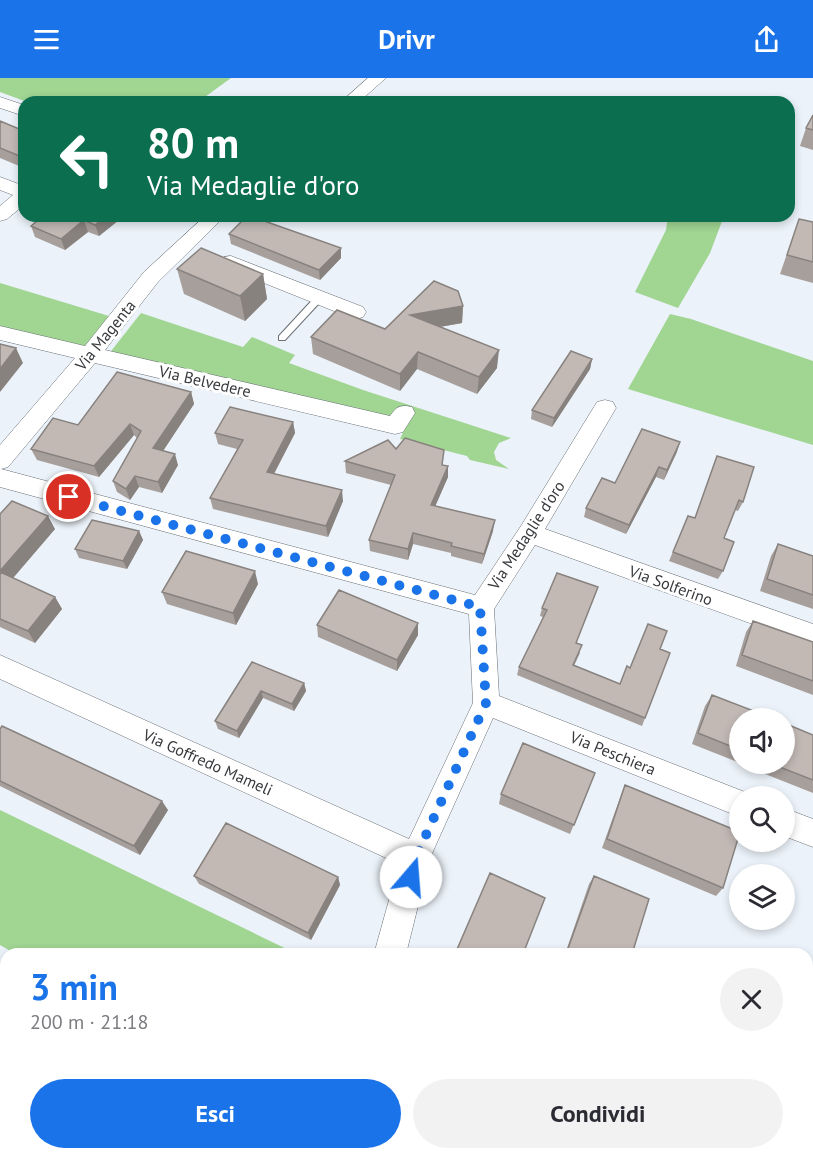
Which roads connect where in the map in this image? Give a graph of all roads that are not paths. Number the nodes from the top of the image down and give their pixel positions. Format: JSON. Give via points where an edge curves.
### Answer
{"nodes":[{"id":1,"x":378,"y":78,"type":"edge"},
{"id":2,"x":356,"y":96,"type":"edge"},
{"id":3,"x":0,"y":102,"type":"edge"},
{"id":4,"x":18,"y":109,"type":"edge"},
{"id":5,"x":0,"y":183,"type":"edge"},
{"id":6,"x":18,"y":191,"type":"edge"},
{"id":7,"x":18,"y":199,"type":"edge"},
{"id":8,"x":0,"y":215,"type":"edge"},
{"id":9,"x":210,"y":222,"type":"edge"},
{"id":10,"x":186,"y":244,"type":"junction"},
{"id":11,"x":318,"y":298,"type":"junction"},
{"id":12,"x":356,"y":312,"type":"dead end"},
{"id":13,"x":0,"y":333,"type":"edge"},
{"id":14,"x":282,"y":338,"type":"dead end"},
{"id":15,"x":90,"y":354,"type":"junction"},
{"id":16,"x":605,"y":408,"type":"dead end"},
{"id":17,"x":404,"y":413,"type":"dead end"},
{"id":18,"x":0,"y":461,"type":"edge"},
{"id":19,"x":0,"y":478,"type":"edge"},
{"id":20,"x":530,"y":533,"type":"junction"},
{"id":21,"x":480,"y":607,"type":"junction"},
{"id":22,"x":813,"y":635,"type":"edge"},
{"id":23,"x":0,"y":667,"type":"edge"},
{"id":24,"x":486,"y":703,"type":"junction"},
{"id":25,"x":729,"y":800,"type":"edge"},
{"id":26,"x":795,"y":826,"type":"edge"},
{"id":27,"x":813,"y":833,"type":"edge"},
{"id":28,"x":416,"y":857,"type":"junction"},
{"id":29,"x":392,"y":948,"type":"edge"}],
"edges":[{"from":1,"to":2,"type":"street"},
{"from":3,"to":4,"type":"street"},
{"from":5,"to":6,"type":"street"},
{"from":7,"to":8,"type":"street"},
{"from":9,"to":10,"type":"street","name":"Via Magenta"},
{"from":10,"to":11,"type":"street"},
{"from":10,"to":15,"type":"street","name":"Via Magenta","via":[[151,277]]},
{"from":11,"to":12,"type":"street"},
{"from":11,"to":14,"type":"lane"},
{"from":13,"to":15,"type":"street","name":"Via Belvedere"},
{"from":15,"to":17,"type":"street","name":"Via Belvedere","via":[[395,426]]},
{"from":15,"to":18,"type":"street","name":"Via Magenta"},
{"from":16,"to":20,"type":"street","name":"Via Medaglie d'oro"},
{"from":19,"to":21,"type":"street","name":"Via Medaglie d'oro"},
{"from":20,"to":21,"type":"street","name":"Via Medaglie d'oro"},
{"from":20,"to":22,"type":"street","name":"Via Solferino"},
{"from":21,"to":24,"type":"street"},
{"from":23,"to":28,"type":"street","name":"Via Goffredo Mameli"},
{"from":24,"to":25,"type":"street","name":"Via Peschiera"},
{"from":24,"to":28,"type":"street"},
{"from":26,"to":27,"type":"street"},
{"from":28,"to":29,"type":"street"}]}
